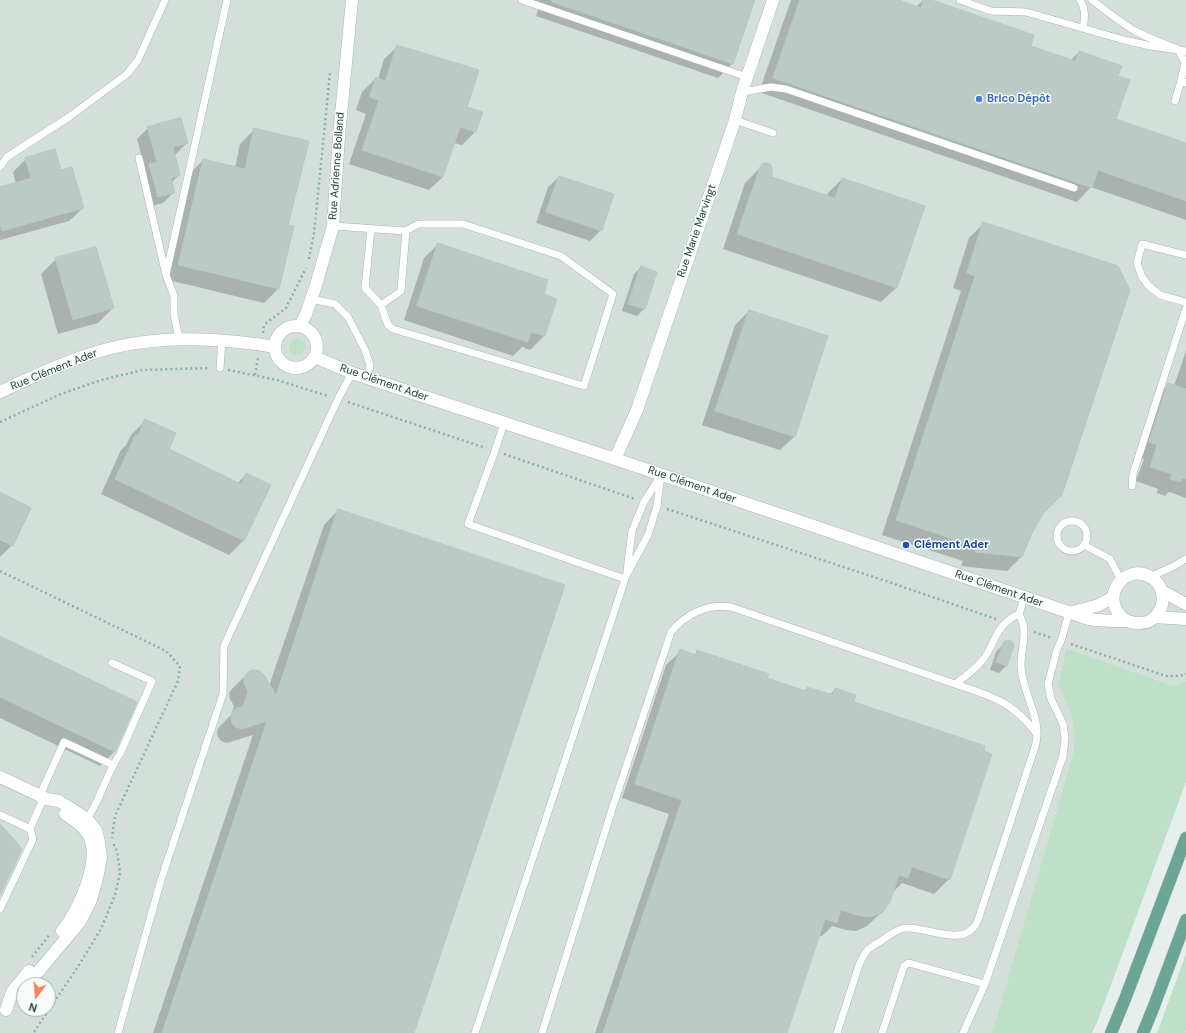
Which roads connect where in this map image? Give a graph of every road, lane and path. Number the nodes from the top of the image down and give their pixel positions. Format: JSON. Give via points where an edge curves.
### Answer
{"nodes":[{"id":1,"x":165,"y":0,"type":"edge"},
{"id":2,"x":227,"y":0,"type":"edge"},
{"id":3,"x":352,"y":0,"type":"edge"},
{"id":4,"x":522,"y":0,"type":"edge"},
{"id":5,"x":773,"y":0,"type":"edge"},
{"id":6,"x":960,"y":0,"type":"edge"},
{"id":7,"x":1080,"y":0,"type":"edge"},
{"id":8,"x":1092,"y":0,"type":"edge"},
{"id":9,"x":1083,"y":28,"type":"junction"},
{"id":10,"x":1178,"y":49,"type":"junction"},
{"id":11,"x":1186,"y":51,"type":"edge"},
{"id":12,"x":331,"y":70,"type":"dead end"},
{"id":13,"x":747,"y":77,"type":"junction"},
{"id":14,"x":1184,"y":82,"type":"edge"},
{"id":15,"x":742,"y":92,"type":"junction"},
{"id":16,"x":1175,"y":101,"type":"dead end"},
{"id":17,"x":735,"y":120,"type":"junction"},
{"id":18,"x":773,"y":133,"type":"dead end"},
{"id":19,"x":139,"y":158,"type":"dead end"},
{"id":20,"x":0,"y":167,"type":"edge"},
{"id":21,"x":1074,"y":188,"type":"dead end"},
{"id":22,"x":333,"y":226,"type":"junction"},
{"id":23,"x":371,"y":229,"type":"junction"},
{"id":24,"x":406,"y":231,"type":"junction"},
{"id":25,"x":1186,"y":255,"type":"edge"},
{"id":26,"x":308,"y":261,"type":"dead end"},
{"id":27,"x":306,"y":268,"type":"dead end"},
{"id":28,"x":166,"y":275,"type":"junction"},
{"id":29,"x":311,"y":299,"type":"junction"},
{"id":30,"x":1186,"y":302,"type":"edge"},
{"id":31,"x":381,"y":305,"type":"junction"},
{"id":32,"x":1186,"y":308,"type":"edge"},
{"id":33,"x":300,"y":326,"type":"junction"},
{"id":34,"x":179,"y":339,"type":"junction"},
{"id":35,"x":222,"y":340,"type":"junction"},
{"id":36,"x":260,"y":344,"type":"junction"},
{"id":37,"x":275,"y":347,"type":"junction"},
{"id":38,"x":315,"y":357,"type":"junction"},
{"id":39,"x":220,"y":368,"type":"junction"},
{"id":40,"x":352,"y":373,"type":"junction"},
{"id":41,"x":255,"y":375,"type":"junction"},
{"id":42,"x":368,"y":378,"type":"junction"},
{"id":43,"x":0,"y":392,"type":"edge"},
{"id":44,"x":338,"y":399,"type":"junction"},
{"id":45,"x":0,"y":422,"type":"edge"},
{"id":46,"x":504,"y":423,"type":"junction"},
{"id":47,"x":495,"y":451,"type":"junction"},
{"id":48,"x":616,"y":459,"type":"junction"},
{"id":49,"x":661,"y":475,"type":"junction"},
{"id":50,"x":1132,"y":486,"type":"dead end"},
{"id":51,"x":644,"y":502,"type":"junction"},
{"id":52,"x":657,"y":506,"type":"junction"},
{"id":53,"x":1084,"y":545,"type":"junction"},
{"id":54,"x":1186,"y":559,"type":"edge"},
{"id":55,"x":0,"y":571,"type":"edge"},
{"id":56,"x":625,"y":577,"type":"junction"},
{"id":57,"x":1150,"y":577,"type":"junction"},
{"id":58,"x":1121,"y":580,"type":"junction"},
{"id":59,"x":1162,"y":591,"type":"junction"},
{"id":60,"x":1113,"y":597,"type":"junction"},
{"id":61,"x":1024,"y":598,"type":"junction"},
{"id":62,"x":1186,"y":604,"type":"edge"},
{"id":63,"x":1069,"y":613,"type":"junction"},
{"id":64,"x":1019,"y":614,"type":"junction"},
{"id":65,"x":1155,"y":617,"type":"junction"},
{"id":66,"x":1186,"y":619,"type":"edge"},
{"id":67,"x":1127,"y":621,"type":"junction"},
{"id":68,"x":1005,"y":622,"type":"junction"},
{"id":69,"x":1024,"y":629,"type":"junction"},
{"id":70,"x":1061,"y":641,"type":"junction"},
{"id":71,"x":112,"y":663,"type":"dead end"},
{"id":72,"x":1186,"y":674,"type":"edge"},
{"id":73,"x":955,"y":684,"type":"junction"},
{"id":74,"x":1037,"y":734,"type":"junction"},
{"id":75,"x":113,"y":765,"type":"junction"},
{"id":76,"x":0,"y":777,"type":"edge"},
{"id":77,"x":44,"y":797,"type":"junction"},
{"id":78,"x":0,"y":815,"type":"edge"},
{"id":79,"x":84,"y":823,"type":"junction"},
{"id":80,"x":30,"y":829,"type":"junction"},
{"id":81,"x":1186,"y":838,"type":"edge"},
{"id":82,"x":0,"y":909,"type":"edge"},
{"id":83,"x":1186,"y":920,"type":"edge"},
{"id":84,"x":34,"y":977,"type":"edge"},
{"id":85,"x":985,"y":984,"type":"junction"},
{"id":86,"x":16,"y":998,"type":"edge"},
{"id":87,"x":3,"y":1013,"type":"edge"},
{"id":88,"x":34,"y":1032,"type":"dead end"},
{"id":89,"x":118,"y":1033,"type":"edge"},
{"id":90,"x":475,"y":1033,"type":"edge"},
{"id":91,"x":542,"y":1033,"type":"edge"},
{"id":92,"x":837,"y":1033,"type":"edge"},
{"id":93,"x":882,"y":1033,"type":"edge"},
{"id":94,"x":963,"y":1033,"type":"edge"},
{"id":95,"x":1111,"y":1033,"type":"edge"},
{"id":96,"x":1143,"y":1033,"type":"edge"}],
"edges":[{"from":1,"to":20,"type":"lane","via":[[138,60],[127,74],[69,117],[7,157]]},
{"from":2,"to":28,"type":"lane"},
{"from":3,"to":22,"type":"street","name":"Rue Adrienne Bolland"},
{"from":4,"to":13,"type":"lane"},
{"from":5,"to":13,"type":"street","name":"Rue Marie Marvingt"},
{"from":6,"to":9,"type":"lane","via":[[991,11],[1026,12]]},
{"from":7,"to":9,"type":"lane","via":[[1085,12]]},
{"from":8,"to":10,"type":"lane","via":[[1134,30]]},
{"from":9,"to":10,"type":"lane","via":[[1151,46]]},
{"from":10,"to":11,"type":"lane"},
{"from":10,"to":14,"type":"lane","via":[[1185,63]]},
{"from":12,"to":26,"type":"path","via":[[314,233]]},
{"from":13,"to":15,"type":"street","name":"Rue Marie Marvingt"},
{"from":14,"to":16,"type":"lane"},
{"from":15,"to":17,"type":"street","name":"Rue Marie Marvingt"},
{"from":15,"to":21,"type":"lane","via":[[771,87],[786,89]]},
{"from":17,"to":18,"type":"lane"},
{"from":17,"to":48,"type":"street","name":"Rue Marie Marvingt","via":[[637,410]]},
{"from":19,"to":28,"type":"lane"},
{"from":22,"to":23,"type":"lane"},
{"from":22,"to":29,"type":"street","name":"Rue Adrienne Bolland"},
{"from":23,"to":24,"type":"lane"},
{"from":23,"to":31,"type":"lane","via":[[365,288]]},
{"from":24,"to":31,"type":"lane","via":[[401,291]]},
{"from":24,"to":31,"type":"lane","via":[[418,224],[463,224],[561,256],[613,294],[584,386],[393,329],[388,325]]},
{"from":25,"to":30,"type":"lane","via":[[1142,244],[1136,263],[1142,277],[1160,295]]},
{"from":27,"to":36,"type":"path","via":[[286,308],[264,326]]},
{"from":28,"to":34,"type":"lane","via":[[174,296],[174,314]]},
{"from":29,"to":33,"type":"street","name":"Rue Adrienne Bolland"},
{"from":29,"to":42,"type":"lane","via":[[335,304],[348,317],[370,365]]},
{"from":32,"to":50,"type":"lane","via":[[1133,474]]},
{"from":33,"to":37,"type":"street","via":[[283,331]]},
{"from":33,"to":38,"type":"street","via":[[312,332],[315,338]]},
{"from":34,"to":35,"type":"street","name":"Rue Clément Ader"},
{"from":34,"to":43,"type":"street","name":"Rue Clément Ader","via":[[105,350],[70,361]]},
{"from":35,"to":36,"type":"street","name":"Rue Clément Ader"},
{"from":35,"to":39,"type":"lane"},
{"from":36,"to":37,"type":"street","name":"Rue Clément Ader"},
{"from":36,"to":41,"type":"path"},
{"from":37,"to":38,"type":"street","via":[[280,360],[291,368],[305,367]]},
{"from":38,"to":40,"type":"street","name":"Rue Clément Ader"},
{"from":39,"to":41,"type":"path"},
{"from":39,"to":45,"type":"path","via":[[143,370],[101,380],[61,394]]},
{"from":40,"to":42,"type":"street","name":"Rue Clément Ader"},
{"from":40,"to":44,"type":"lane"},
{"from":41,"to":44,"type":"path"},
{"from":42,"to":46,"type":"street","name":"Rue Clément Ader"},
{"from":44,"to":47,"type":"path"},
{"from":44,"to":89,"type":"lane","via":[[224,646],[223,694],[161,880]]},
{"from":46,"to":47,"type":"lane"},
{"from":46,"to":48,"type":"street","name":"Rue Clément Ader"},
{"from":47,"to":51,"type":"path"},
{"from":47,"to":56,"type":"lane","via":[[468,524]]},
{"from":48,"to":49,"type":"street","name":"Rue Clément Ader"},
{"from":49,"to":51,"type":"lane"},
{"from":49,"to":52,"type":"lane"},
{"from":49,"to":61,"type":"street","name":"Rue Clément Ader"},
{"from":51,"to":56,"type":"lane","via":[[632,531]]},
{"from":52,"to":56,"type":"lane","via":[[648,535]]},
{"from":52,"to":68,"type":"path"},
{"from":53,"to":53,"type":"lane","via":[[1087,531],[1077,521],[1067,521],[1059,528],[1058,543],[1066,550],[1076,551]]},
{"from":53,"to":58,"type":"lane","via":[[1110,560]]},
{"from":54,"to":57,"type":"lane"},
{"from":55,"to":88,"type":"path","via":[[166,651],[180,666],[178,681],[115,816],[112,841],[120,873],[115,895],[101,929]]},
{"from":56,"to":90,"type":"lane"},
{"from":57,"to":58,"type":"street","via":[[1135,574]]},
{"from":57,"to":59,"type":"street"},
{"from":58,"to":60,"type":"street"},
{"from":59,"to":62,"type":"street"},
{"from":59,"to":65,"type":"street","via":[[1162,605]]},
{"from":60,"to":63,"type":"street","via":[[1099,605]]},
{"from":60,"to":67,"type":"street","via":[[1116,611]]},
{"from":61,"to":63,"type":"street","name":"Rue Clément Ader"},
{"from":61,"to":64,"type":"lane"},
{"from":63,"to":67,"type":"street","name":"Rue Clément Ader","via":[[1101,621]]},
{"from":63,"to":70,"type":"lane"},
{"from":64,"to":68,"type":"lane"},
{"from":64,"to":69,"type":"lane"},
{"from":65,"to":66,"type":"street","name":"Rue Clément Ader"},
{"from":65,"to":67,"type":"street","name":"Rue Clément Ader","via":[[1142,623]]},
{"from":68,"to":73,"type":"lane","via":[[976,667]]},
{"from":69,"to":70,"type":"path"},
{"from":69,"to":74,"type":"lane","via":[[1021,666]]},
{"from":70,"to":72,"type":"path","via":[[1166,676]]},
{"from":70,"to":85,"type":"lane","via":[[1048,684],[1050,699],[1063,724],[1063,756]]},
{"from":71,"to":75,"type":"lane","via":[[152,681]]},
{"from":73,"to":74,"type":"lane","via":[[998,699],[1024,718]]},
{"from":73,"to":91,"type":"lane","via":[[731,607],[712,606],[697,611],[682,621],[672,632],[614,803]]},
{"from":74,"to":92,"type":"lane","via":[[1035,747],[982,908],[973,928],[968,932],[947,935],[906,928],[869,948],[862,956]]},
{"from":75,"to":77,"type":"lane","via":[[64,742]]},
{"from":75,"to":79,"type":"lane","via":[[95,807]]},
{"from":76,"to":77,"type":"street"},
{"from":77,"to":79,"type":"street","via":[[59,801]]},
{"from":77,"to":80,"type":"lane"},
{"from":78,"to":80,"type":"lane"},
{"from":79,"to":84,"type":"street","via":[[96,830],[101,857],[91,900],[80,922]]},
{"from":79,"to":87,"type":"street","via":[[92,848],[92,865],[84,893],[69,922],[12,992]]},
{"from":80,"to":82,"type":"lane","via":[[33,839]]},
{"from":81,"to":95,"type":"main road"},
{"from":83,"to":96,"type":"main road"},
{"from":85,"to":93,"type":"lane","via":[[909,963],[904,966]]},
{"from":85,"to":94,"type":"lane"},
{"from":86,"to":87,"type":"street"}]}
